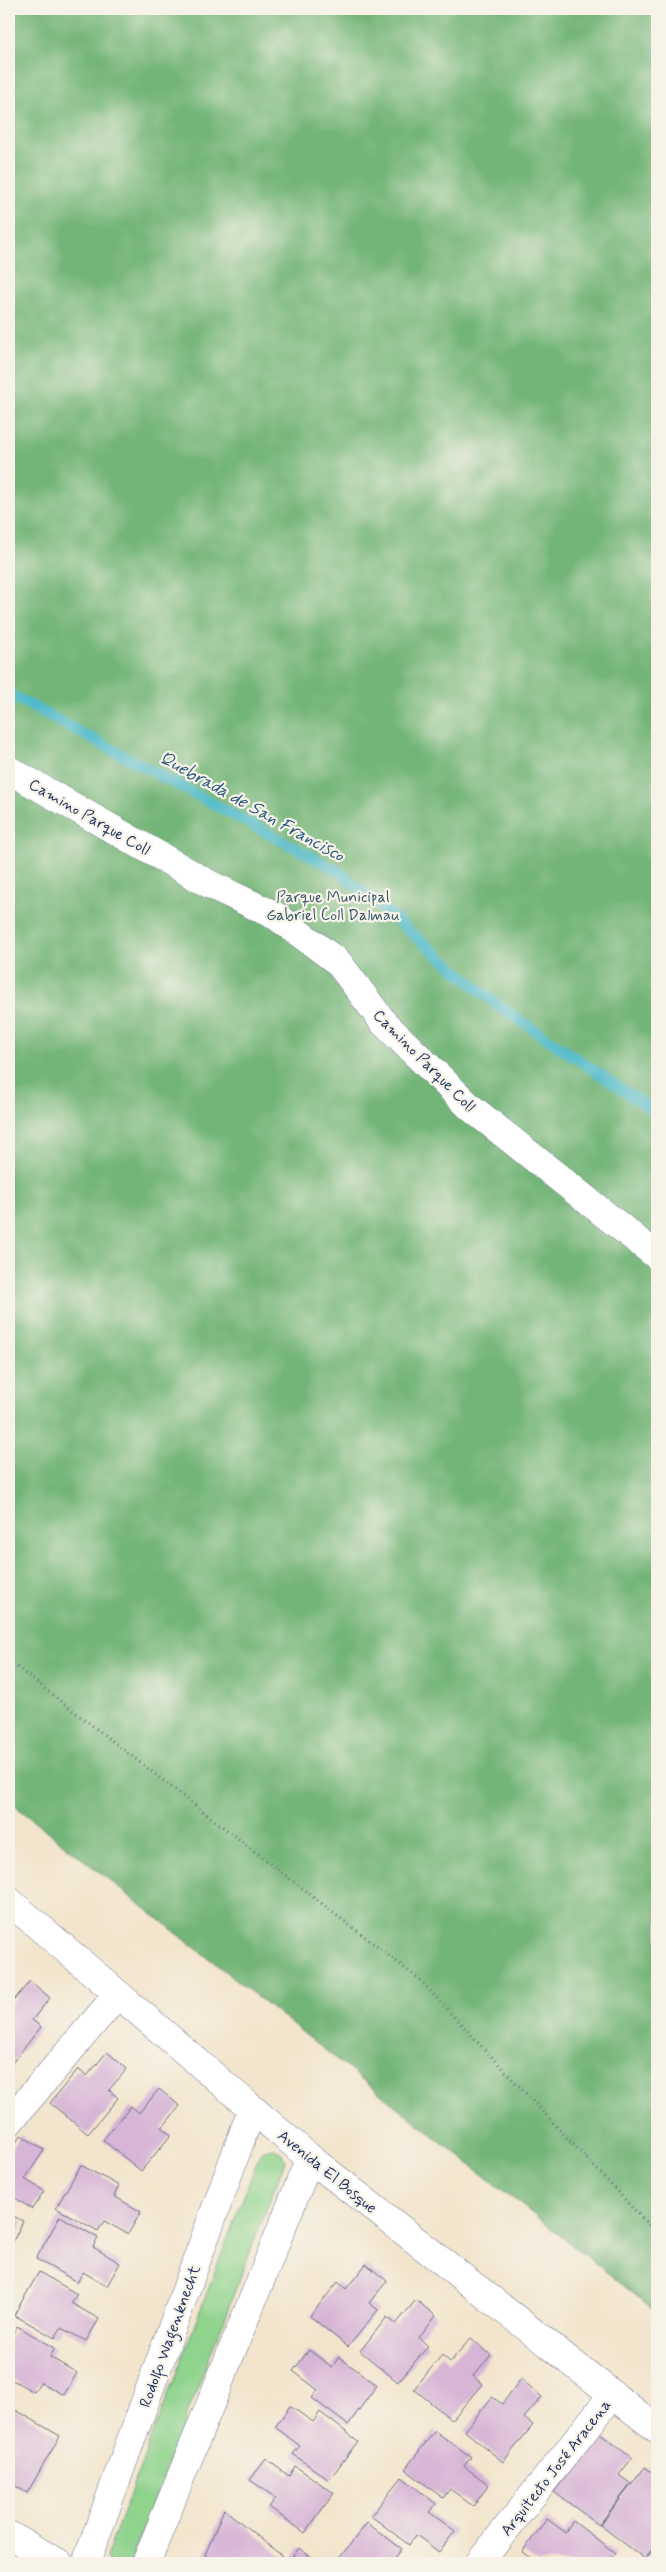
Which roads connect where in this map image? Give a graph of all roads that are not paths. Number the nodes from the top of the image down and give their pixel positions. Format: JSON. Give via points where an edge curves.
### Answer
{"nodes":[{"id":1,"x":9,"y":770,"type":"edge"},
{"id":2,"x":657,"y":1256,"type":"edge"},
{"id":3,"x":9,"y":1901,"type":"edge"},
{"id":4,"x":118,"y":1994,"type":"junction"},
{"id":5,"x":252,"y":2109,"type":"junction"},
{"id":6,"x":9,"y":2122,"type":"edge"},
{"id":7,"x":310,"y":2158,"type":"junction"},
{"id":8,"x":613,"y":2394,"type":"junction"},
{"id":9,"x":657,"y":2429,"type":"edge"},
{"id":10,"x":9,"y":2535,"type":"edge"},
{"id":11,"x":58,"y":2563,"type":"edge"},
{"id":12,"x":86,"y":2563,"type":"edge"},
{"id":13,"x":146,"y":2563,"type":"edge"},
{"id":14,"x":479,"y":2563,"type":"edge"}],
"edges":[{"from":1,"to":2,"type":"street","name":"Camino Parque Coll","via":[[209,884],[276,916],[338,962],[384,1023],[470,1107]]},
{"from":3,"to":4,"type":"street","name":"Avenida El Bosque"},
{"from":4,"to":5,"type":"street","name":"Avenida El Bosque"},
{"from":4,"to":6,"type":"street"},
{"from":5,"to":7,"type":"street","name":"Avenida El Bosque"},
{"from":5,"to":12,"type":"street","name":"Rodolfo Wagenknecht"},
{"from":7,"to":8,"type":"street","name":"Avenida El Bosque"},
{"from":7,"to":13,"type":"street"},
{"from":8,"to":9,"type":"street","name":"Avenida El Bosque"},
{"from":8,"to":14,"type":"street","name":"Arquitecto José Aracena"},
{"from":10,"to":11,"type":"street"}]}
